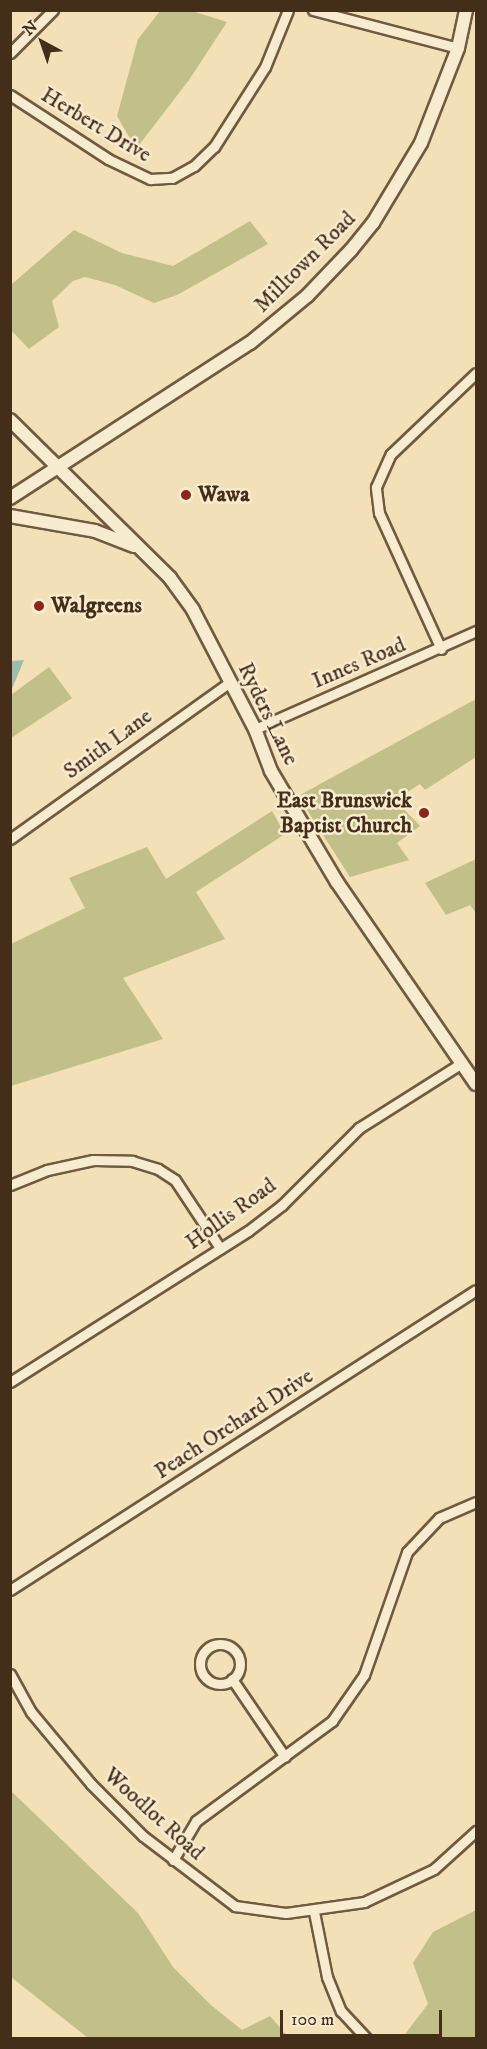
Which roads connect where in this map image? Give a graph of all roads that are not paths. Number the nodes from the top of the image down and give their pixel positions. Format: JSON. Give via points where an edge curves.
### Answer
{"nodes":[{"id":1,"x":53,"y":10,"type":"edge"},
{"id":2,"x":288,"y":10,"type":"edge"},
{"id":3,"x":313,"y":10,"type":"edge"},
{"id":4,"x":466,"y":10,"type":"edge"},
{"id":5,"x":458,"y":48,"type":"junction"},
{"id":6,"x":10,"y":53,"type":"edge"},
{"id":7,"x":10,"y":95,"type":"edge"},
{"id":8,"x":477,"y":373,"type":"edge"},
{"id":9,"x":10,"y":420,"type":"edge"},
{"id":10,"x":61,"y":466,"type":"junction"},
{"id":11,"x":10,"y":498,"type":"edge"},
{"id":12,"x":10,"y":516,"type":"edge"},
{"id":13,"x":138,"y":547,"type":"junction"},
{"id":14,"x":477,"y":631,"type":"edge"},
{"id":15,"x":441,"y":649,"type":"junction"},
{"id":16,"x":229,"y":683,"type":"junction"},
{"id":17,"x":255,"y":729,"type":"junction"},
{"id":18,"x":10,"y":839,"type":"edge"},
{"id":19,"x":462,"y":1063,"type":"junction"},
{"id":20,"x":477,"y":1084,"type":"edge"},
{"id":21,"x":10,"y":1185,"type":"edge"},
{"id":22,"x":220,"y":1248,"type":"junction"},
{"id":23,"x":477,"y":1290,"type":"edge"},
{"id":24,"x":10,"y":1382,"type":"edge"},
{"id":25,"x":477,"y":1502,"type":"edge"},
{"id":26,"x":10,"y":1590,"type":"edge"},
{"id":27,"x":10,"y":1674,"type":"edge"},
{"id":28,"x":232,"y":1679,"type":"junction"},
{"id":29,"x":285,"y":1757,"type":"junction"},
{"id":30,"x":477,"y":1831,"type":"edge"},
{"id":31,"x":173,"y":1860,"type":"junction"},
{"id":32,"x":314,"y":1912,"type":"junction"},
{"id":33,"x":366,"y":2038,"type":"edge"}],
"edges":[{"from":1,"to":6,"type":"street"},
{"from":2,"to":7,"type":"street","name":"Herbert Drive","via":[[265,67],[214,147],[194,166],[172,178],[150,179],[108,159]]},
{"from":3,"to":5,"type":"street"},
{"from":4,"to":5,"type":"main road","name":"Milltown Road"},
{"from":5,"to":10,"type":"main road","name":"Milltown Road","via":[[421,143],[394,190],[351,250],[307,296],[250,343]]},
{"from":8,"to":15,"type":"street","via":[[391,454],[376,487],[379,513]]},
{"from":9,"to":10,"type":"main road","name":"Ryders Lane"},
{"from":10,"to":11,"type":"main road","name":"Milltown Road"},
{"from":10,"to":13,"type":"main road","name":"Ryders Lane"},
{"from":12,"to":13,"type":"main road","via":[[94,531]]},
{"from":13,"to":16,"type":"main road","name":"Ryders Lane","via":[[170,578],[193,610]]},
{"from":14,"to":15,"type":"street","name":"Innes Road"},
{"from":15,"to":17,"type":"street","name":"Innes Road"},
{"from":16,"to":17,"type":"main road","name":"Ryders Lane"},
{"from":16,"to":18,"type":"street","name":"Smith Lane"},
{"from":17,"to":19,"type":"main road","name":"Ryders Lane","via":[[271,771],[337,882]]},
{"from":19,"to":20,"type":"main road","name":"Ryders Lane"},
{"from":19,"to":22,"type":"street","name":"Hollis Road","via":[[359,1128],[282,1205]]},
{"from":21,"to":22,"type":"street","via":[[47,1170],[93,1161],[132,1161],[158,1169],[175,1180]]},
{"from":22,"to":24,"type":"street","name":"Hollis Road"},
{"from":23,"to":26,"type":"street","name":"Peach Orchard Drive"},
{"from":25,"to":29,"type":"street","via":[[439,1518],[414,1542],[397,1573],[371,1657],[355,1691],[332,1721]]},
{"from":27,"to":31,"type":"street","name":"Woodlot Road","via":[[31,1712],[68,1757],[143,1836]]},
{"from":28,"to":28,"type":"street","via":[[240,1664],[235,1651],[219,1644],[207,1648],[201,1659],[206,1678],[217,1683]]},
{"from":28,"to":29,"type":"street"},
{"from":29,"to":31,"type":"street","via":[[196,1821]]},
{"from":30,"to":32,"type":"street","name":"Woodlot Road","via":[[454,1853],[411,1882],[364,1902]]},
{"from":31,"to":32,"type":"street","name":"Woodlot Road","via":[[235,1906]]},
{"from":32,"to":33,"type":"street","via":[[327,1977],[342,2011]]}]}
